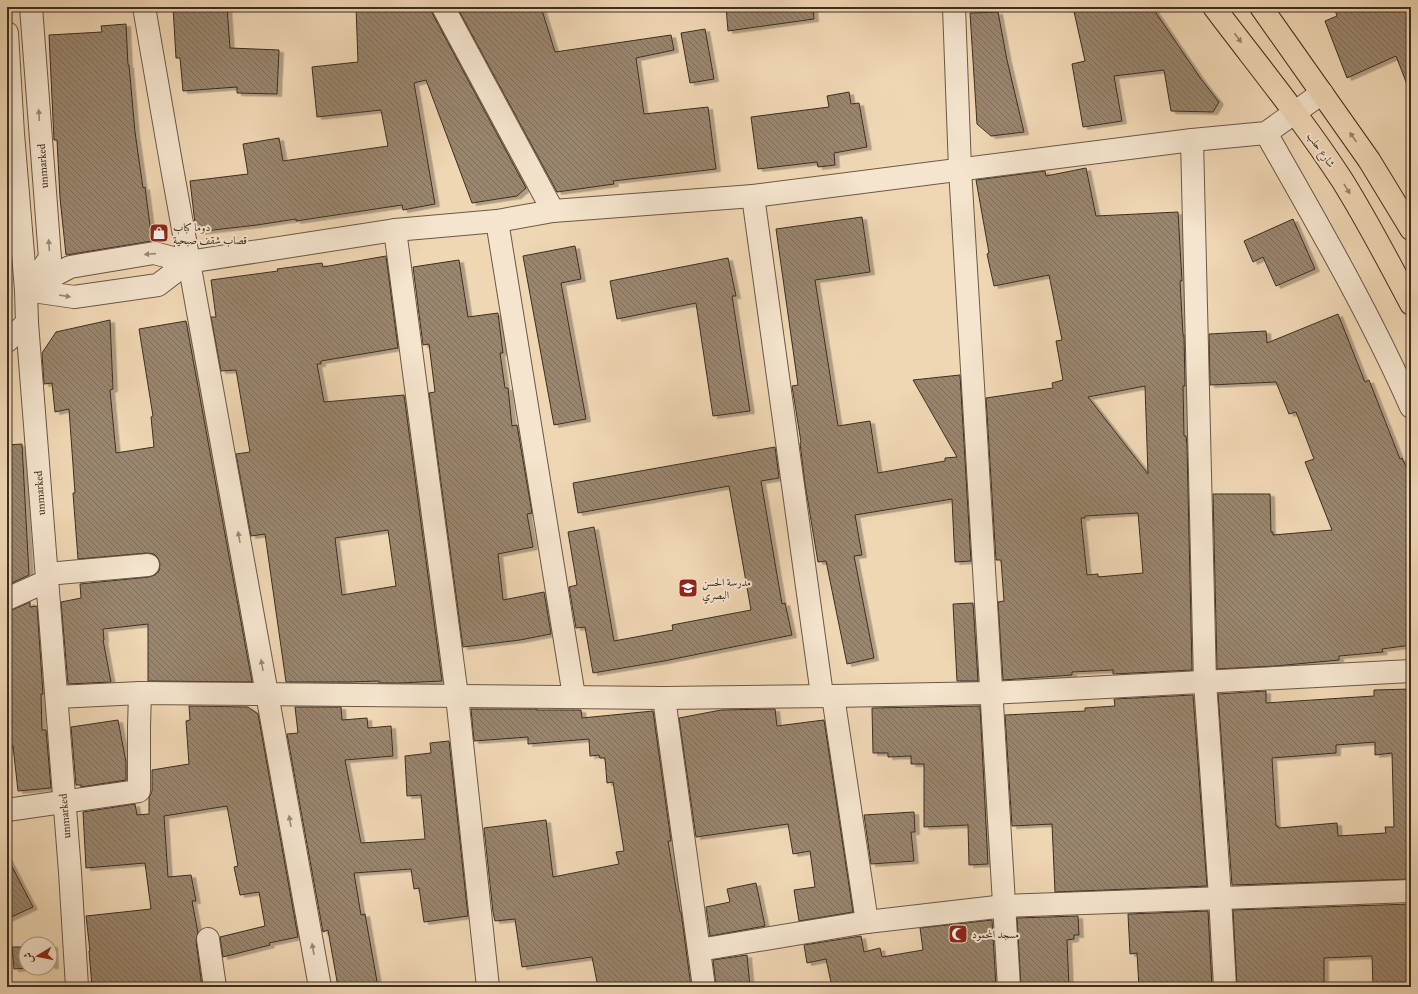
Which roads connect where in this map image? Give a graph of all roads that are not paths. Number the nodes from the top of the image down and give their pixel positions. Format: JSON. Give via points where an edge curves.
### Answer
{"nodes":[{"id":1,"x":31,"y":7,"type":"edge"},
{"id":2,"x":144,"y":7,"type":"edge"},
{"id":3,"x":443,"y":7,"type":"edge"},
{"id":4,"x":954,"y":7,"type":"edge"},
{"id":5,"x":1214,"y":7,"type":"edge"},
{"id":6,"x":1262,"y":7,"type":"edge"},
{"id":7,"x":7,"y":33,"type":"edge"},
{"id":8,"x":1322,"y":93,"type":"junction"},
{"id":9,"x":1294,"y":113,"type":"junction"},
{"id":10,"x":1266,"y":134,"type":"junction"},
{"id":11,"x":1192,"y":140,"type":"junction"},
{"id":12,"x":960,"y":169,"type":"junction"},
{"id":13,"x":753,"y":196,"type":"junction"},
{"id":14,"x":553,"y":211,"type":"junction"},
{"id":15,"x":497,"y":221,"type":"junction"},
{"id":16,"x":395,"y":230,"type":"junction"},
{"id":17,"x":1411,"y":230,"type":"edge"},
{"id":18,"x":1382,"y":247,"type":"junction"},
{"id":19,"x":188,"y":262,"type":"junction"},
{"id":20,"x":26,"y":290,"type":"junction"},
{"id":21,"x":1411,"y":304,"type":"edge"},
{"id":22,"x":27,"y":323,"type":"junction"},
{"id":23,"x":7,"y":341,"type":"edge"},
{"id":24,"x":1411,"y":406,"type":"edge"},
{"id":25,"x":148,"y":565,"type":"dead end"},
{"id":26,"x":47,"y":578,"type":"junction"},
{"id":27,"x":7,"y":598,"type":"edge"},
{"id":28,"x":1411,"y":671,"type":"edge"},
{"id":29,"x":1205,"y":682,"type":"junction"},
{"id":30,"x":140,"y":693,"type":"junction"},
{"id":31,"x":991,"y":693,"type":"junction"},
{"id":32,"x":268,"y":694,"type":"junction"},
{"id":33,"x":457,"y":696,"type":"junction"},
{"id":34,"x":574,"y":696,"type":"junction"},
{"id":35,"x":828,"y":696,"type":"junction"},
{"id":36,"x":57,"y":697,"type":"junction"},
{"id":37,"x":664,"y":698,"type":"junction"},
{"id":38,"x":64,"y":801,"type":"junction"},
{"id":39,"x":7,"y":810,"type":"edge"},
{"id":40,"x":1411,"y":891,"type":"edge"},
{"id":41,"x":1220,"y":897,"type":"junction"},
{"id":42,"x":1005,"y":906,"type":"junction"},
{"id":43,"x":867,"y":922,"type":"junction"},
{"id":44,"x":208,"y":939,"type":"dead end"},
{"id":45,"x":700,"y":950,"type":"junction"},
{"id":46,"x":77,"y":987,"type":"edge"},
{"id":47,"x":215,"y":987,"type":"edge"},
{"id":48,"x":320,"y":987,"type":"edge"},
{"id":49,"x":488,"y":987,"type":"edge"},
{"id":50,"x":704,"y":987,"type":"edge"},
{"id":51,"x":1009,"y":987,"type":"edge"},
{"id":52,"x":1225,"y":987,"type":"edge"}],
"edges":[{"from":20,"to":1,"type":"street","name":"unmarked","one_way":true,"via":[[50,258]]},
{"from":2,"to":19,"type":"street"},
{"from":3,"to":14,"type":"street"},
{"from":4,"to":12,"type":"street"},
{"from":5,"to":9,"type":"main road","name":"شارع حلب","one_way":true},
{"from":6,"to":8,"type":"main road"},
{"from":7,"to":20,"type":"street"},
{"from":8,"to":9,"type":"street"},
{"from":17,"to":8,"type":"main road","one_way":true,"via":[[1369,160]]},
{"from":9,"to":10,"type":"street"},
{"from":9,"to":18,"type":"main road","name":"شارع حلب","one_way":true,"via":[[1341,179]]},
{"from":10,"to":11,"type":"street"},
{"from":10,"to":24,"type":"street","via":[[1326,238],[1378,336]]},
{"from":11,"to":12,"type":"street"},
{"from":11,"to":29,"type":"street"},
{"from":12,"to":13,"type":"street"},
{"from":12,"to":31,"type":"street"},
{"from":13,"to":14,"type":"street"},
{"from":13,"to":35,"type":"street"},
{"from":14,"to":15,"type":"street"},
{"from":15,"to":16,"type":"street"},
{"from":15,"to":34,"type":"street"},
{"from":16,"to":19,"type":"street"},
{"from":16,"to":33,"type":"street"},
{"from":17,"to":18,"type":"main road"},
{"from":18,"to":21,"type":"main road","name":"شارع حلب"},
{"from":19,"to":20,"type":"street","one_way":true,"via":[[154,253],[70,267]]},
{"from":20,"to":19,"type":"street","one_way":true,"via":[[74,297],[158,284]]},
{"from":32,"to":19,"type":"street","one_way":true},
{"from":20,"to":22,"type":"street","name":"unmarked"},
{"from":22,"to":23,"type":"street"},
{"from":22,"to":26,"type":"street","name":"unmarked"},
{"from":25,"to":26,"type":"street"},
{"from":26,"to":27,"type":"street"},
{"from":26,"to":36,"type":"street","name":"unmarked"},
{"from":28,"to":29,"type":"street"},
{"from":29,"to":31,"type":"street"},
{"from":29,"to":41,"type":"street"},
{"from":30,"to":32,"type":"street"},
{"from":30,"to":36,"type":"street"},
{"from":30,"to":38,"type":"street","via":[[139,791]]},
{"from":31,"to":35,"type":"street"},
{"from":31,"to":42,"type":"street"},
{"from":32,"to":33,"type":"street"},
{"from":48,"to":32,"type":"street","one_way":true},
{"from":33,"to":34,"type":"street"},
{"from":33,"to":49,"type":"street"},
{"from":34,"to":37,"type":"street"},
{"from":35,"to":37,"type":"street"},
{"from":35,"to":43,"type":"street"},
{"from":36,"to":38,"type":"street","name":"unmarked"},
{"from":37,"to":45,"type":"street"},
{"from":38,"to":39,"type":"street"},
{"from":38,"to":46,"type":"street","name":"unmarked"},
{"from":40,"to":41,"type":"street"},
{"from":41,"to":42,"type":"street"},
{"from":41,"to":52,"type":"street"},
{"from":42,"to":43,"type":"street"},
{"from":42,"to":51,"type":"street"},
{"from":43,"to":45,"type":"street"},
{"from":44,"to":47,"type":"street"},
{"from":45,"to":50,"type":"street"}]}
